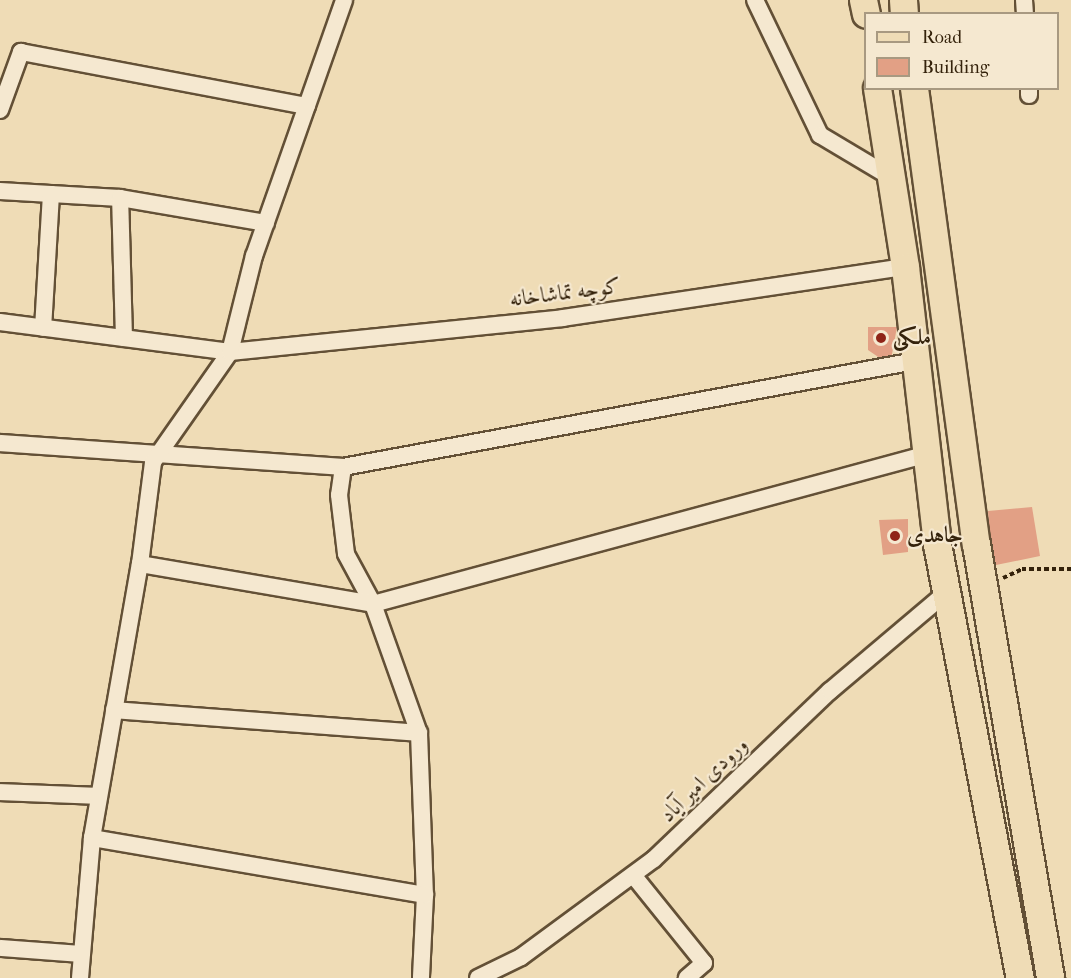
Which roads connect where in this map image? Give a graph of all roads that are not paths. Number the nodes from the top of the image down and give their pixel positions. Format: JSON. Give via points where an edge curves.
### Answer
{"nodes":[{"id":1,"x":344,"y":0,"type":"edge"},
{"id":2,"x":755,"y":0,"type":"edge"},
{"id":3,"x":877,"y":90,"type":"edge"},
{"id":4,"x":915,"y":90,"type":"edge"},
{"id":5,"x":307,"y":106,"type":"junction"},
{"id":6,"x":0,"y":110,"type":"edge"},
{"id":7,"x":892,"y":178,"type":"junction"},
{"id":8,"x":0,"y":191,"type":"edge"},
{"id":9,"x":51,"y":194,"type":"junction"},
{"id":10,"x":120,"y":198,"type":"junction"},
{"id":11,"x":266,"y":223,"type":"junction"},
{"id":12,"x":905,"y":267,"type":"junction"},
{"id":13,"x":0,"y":322,"type":"edge"},
{"id":14,"x":43,"y":328,"type":"junction"},
{"id":15,"x":124,"y":338,"type":"junction"},
{"id":16,"x":230,"y":352,"type":"junction"},
{"id":17,"x":915,"y":361,"type":"junction"},
{"id":18,"x":0,"y":443,"type":"edge"},
{"id":19,"x":163,"y":453,"type":"junction"},
{"id":20,"x":924,"y":455,"type":"junction"},
{"id":21,"x":343,"y":467,"type":"junction"},
{"id":22,"x":140,"y":564,"type":"junction"},
{"id":23,"x":983,"y":587,"type":"junction"},
{"id":24,"x":946,"y":593,"type":"junction"},
{"id":25,"x":373,"y":603,"type":"junction"},
{"id":26,"x":114,"y":710,"type":"junction"},
{"id":27,"x":419,"y":733,"type":"junction"},
{"id":28,"x":0,"y":792,"type":"edge"},
{"id":29,"x":99,"y":796,"type":"junction"},
{"id":30,"x":92,"y":838,"type":"junction"},
{"id":31,"x":633,"y":875,"type":"junction"},
{"id":32,"x":425,"y":895,"type":"junction"},
{"id":33,"x":0,"y":948,"type":"edge"},
{"id":34,"x":81,"y":954,"type":"junction"},
{"id":35,"x":80,"y":978,"type":"edge"},
{"id":36,"x":421,"y":978,"type":"edge"},
{"id":37,"x":478,"y":978,"type":"edge"},
{"id":38,"x":687,"y":978,"type":"edge"},
{"id":39,"x":1020,"y":978,"type":"edge"},
{"id":40,"x":1050,"y":978,"type":"edge"}],
"edges":[{"from":1,"to":5,"type":"street"},
{"from":2,"to":7,"type":"street","via":[[820,135]]},
{"from":3,"to":7,"type":"main road"},
{"from":4,"to":23,"type":"main road"},
{"from":5,"to":6,"type":"street","via":[[21,52]]},
{"from":5,"to":11,"type":"street"},
{"from":7,"to":12,"type":"main road"},
{"from":8,"to":9,"type":"street"},
{"from":9,"to":10,"type":"street"},
{"from":9,"to":14,"type":"street"},
{"from":10,"to":11,"type":"street"},
{"from":10,"to":15,"type":"street"},
{"from":11,"to":16,"type":"street"},
{"from":12,"to":16,"type":"street","name":"کوچه تماشاخانه","via":[[563,318]]},
{"from":12,"to":17,"type":"main road"},
{"from":13,"to":14,"type":"street","name":"کوچه تماشاخانه"},
{"from":14,"to":15,"type":"street","name":"کوچه تماشاخانه"},
{"from":15,"to":16,"type":"street","name":"کوچه تماشاخانه"},
{"from":16,"to":19,"type":"street"},
{"from":17,"to":20,"type":"main road"},
{"from":17,"to":21,"type":"street"},
{"from":18,"to":19,"type":"street"},
{"from":19,"to":21,"type":"street"},
{"from":19,"to":22,"type":"street","via":[[153,462]]},
{"from":20,"to":24,"type":"main road"},
{"from":20,"to":25,"type":"street"},
{"from":21,"to":25,"type":"street","via":[[339,495],[346,554]]},
{"from":22,"to":25,"type":"street"},
{"from":22,"to":26,"type":"street"},
{"from":23,"to":24,"type":"main road"},
{"from":23,"to":40,"type":"main road"},
{"from":24,"to":31,"type":"street","name":"ورودی امیر آیاد","via":[[830,691]]},
{"from":24,"to":39,"type":"main road"},
{"from":25,"to":27,"type":"street"},
{"from":26,"to":27,"type":"street"},
{"from":26,"to":29,"type":"street"},
{"from":27,"to":32,"type":"street"},
{"from":28,"to":29,"type":"street"},
{"from":29,"to":30,"type":"street"},
{"from":30,"to":32,"type":"street"},
{"from":30,"to":34,"type":"street"},
{"from":31,"to":37,"type":"street","name":"ورودی امیر آیاد","via":[[521,957]]},
{"from":31,"to":38,"type":"street","via":[[704,963]]},
{"from":32,"to":36,"type":"street"},
{"from":33,"to":34,"type":"street"},
{"from":34,"to":35,"type":"street"}]}
